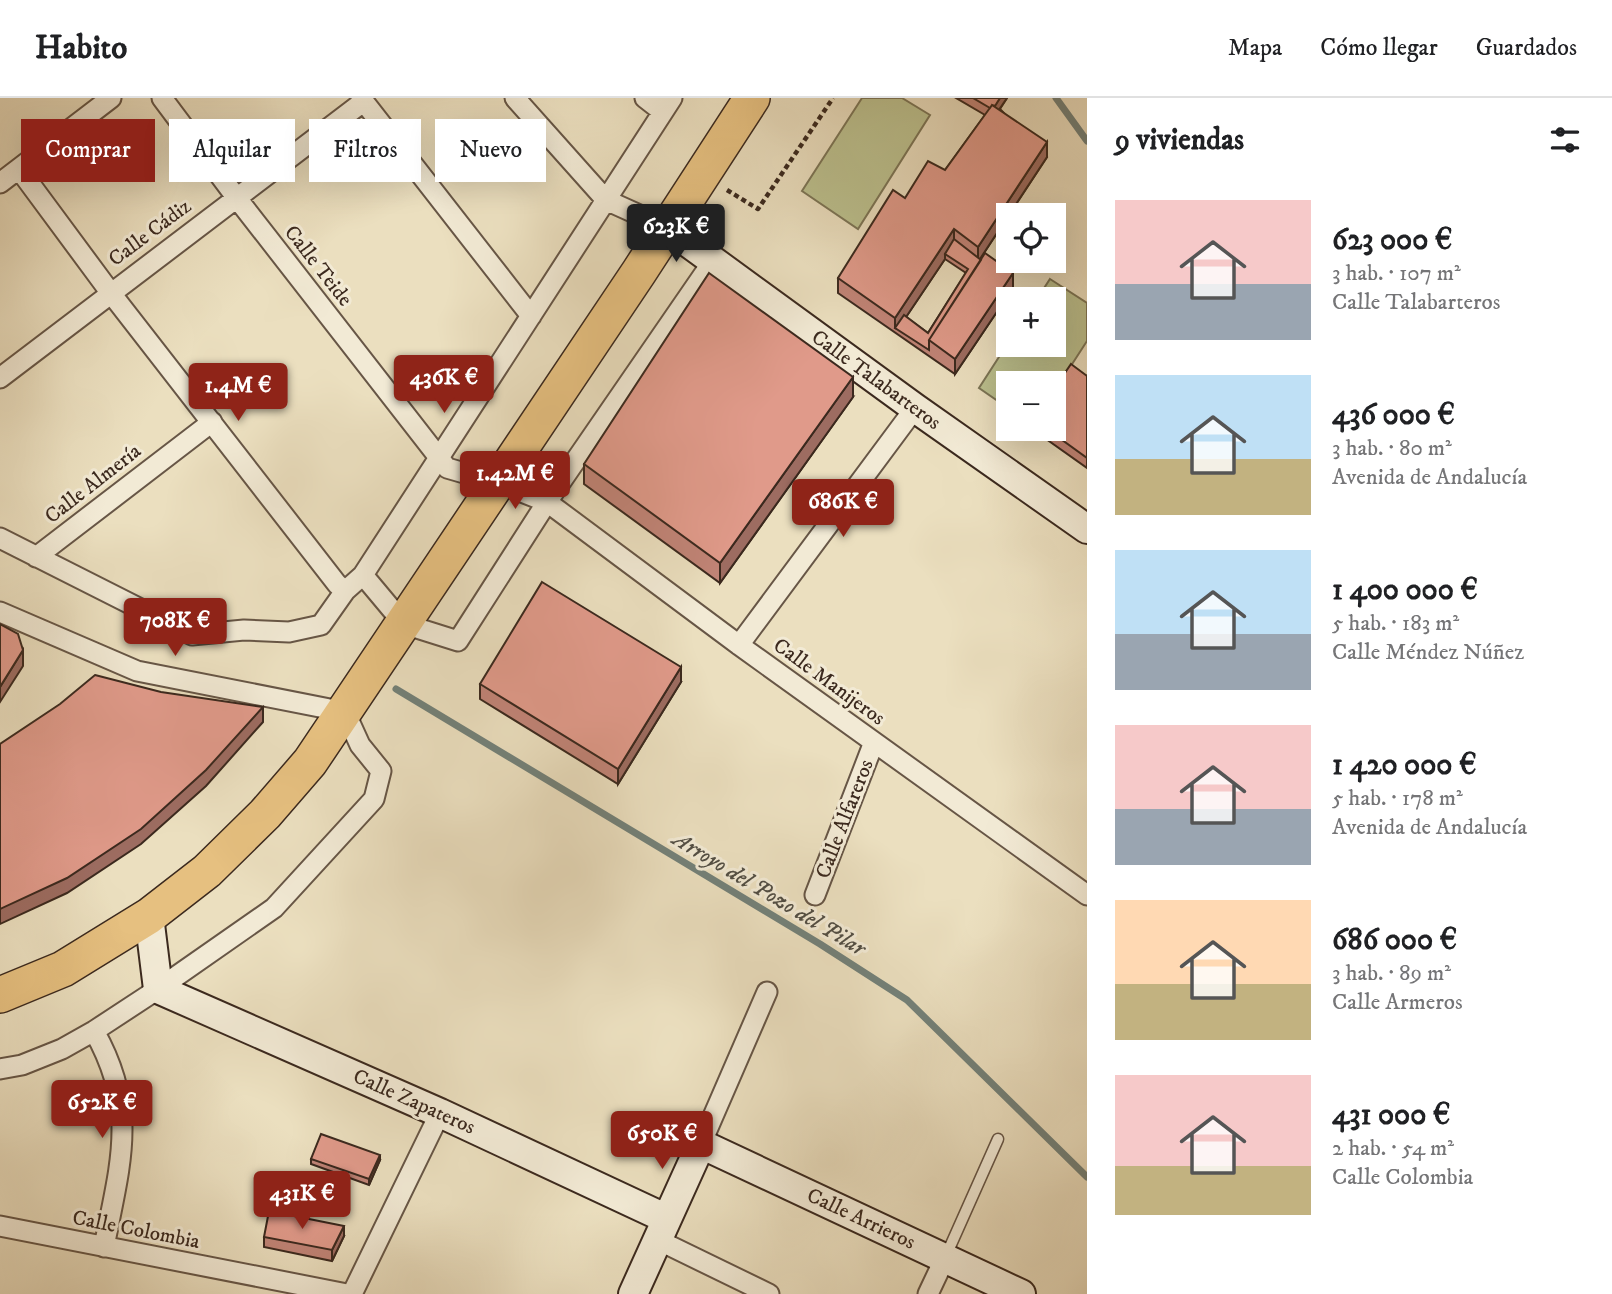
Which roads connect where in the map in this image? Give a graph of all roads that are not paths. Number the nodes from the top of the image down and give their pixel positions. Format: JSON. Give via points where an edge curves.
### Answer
{"nodes":[{"id":1,"x":111,"y":98,"type":"edge"},
{"id":2,"x":162,"y":98,"type":"edge"},
{"id":3,"x":515,"y":98,"type":"edge"},
{"id":4,"x":645,"y":98,"type":"edge"},
{"id":5,"x":752,"y":98,"type":"edge"},
{"id":6,"x":362,"y":100,"type":"edge"},
{"id":7,"x":668,"y":105,"type":"edge"},
{"id":8,"x":19,"y":169,"type":"junction"},
{"id":9,"x":0,"y":183,"type":"edge"},
{"id":10,"x":236,"y":197,"type":"junction"},
{"id":11,"x":606,"y":200,"type":"junction"},
{"id":12,"x":668,"y":228,"type":"junction"},
{"id":13,"x":713,"y":261,"type":"junction"},
{"id":14,"x":110,"y":292,"type":"junction"},
{"id":15,"x":531,"y":316,"type":"junction"},
{"id":16,"x":0,"y":378,"type":"edge"},
{"id":17,"x":915,"y":408,"type":"junction"},
{"id":18,"x":212,"y":422,"type":"junction"},
{"id":19,"x":439,"y":460,"type":"junction"},
{"id":20,"x":499,"y":482,"type":"junction"},
{"id":21,"x":547,"y":502,"type":"junction"},
{"id":22,"x":1087,"y":529,"type":"edge"},
{"id":23,"x":0,"y":538,"type":"edge"},
{"id":24,"x":36,"y":557,"type":"junction"},
{"id":25,"x":363,"y":575,"type":"junction"},
{"id":26,"x":345,"y":591,"type":"junction"},
{"id":27,"x":0,"y":612,"type":"edge"},
{"id":28,"x":404,"y":624,"type":"junction"},
{"id":29,"x":739,"y":645,"type":"junction"},
{"id":30,"x":113,"y":661,"type":"junction"},
{"id":31,"x":94,"y":678,"type":"edge"},
{"id":32,"x":345,"y":712,"type":"junction"},
{"id":33,"x":874,"y":742,"type":"junction"},
{"id":34,"x":815,"y":895,"type":"dead end"},
{"id":35,"x":1087,"y":895,"type":"edge"},
{"id":36,"x":149,"y":916,"type":"junction"},
{"id":37,"x":158,"y":989,"type":"junction"},
{"id":38,"x":767,"y":992,"type":"dead end"},
{"id":39,"x":0,"y":995,"type":"edge"},
{"id":40,"x":94,"y":1031,"type":"junction"},
{"id":41,"x":0,"y":1069,"type":"edge"},
{"id":42,"x":440,"y":1113,"type":"junction"},
{"id":43,"x":998,"y":1139,"type":"dead end"},
{"id":44,"x":701,"y":1144,"type":"junction"},
{"id":45,"x":0,"y":1226,"type":"edge"},
{"id":46,"x":662,"y":1230,"type":"junction"},
{"id":47,"x":104,"y":1247,"type":"junction"},
{"id":48,"x":945,"y":1258,"type":"junction"},
{"id":49,"x":347,"y":1294,"type":"edge"},
{"id":50,"x":352,"y":1294,"type":"edge"},
{"id":51,"x":633,"y":1294,"type":"edge"},
{"id":52,"x":769,"y":1294,"type":"edge"},
{"id":53,"x":928,"y":1294,"type":"edge"},
{"id":54,"x":1021,"y":1294,"type":"edge"}],
"edges":[{"from":1,"to":8,"type":"street"},
{"from":2,"to":10,"type":"street","name":"Calle Teide"},
{"from":3,"to":11,"type":"street"},
{"from":4,"to":7,"type":"street"},
{"from":5,"to":12,"type":"highway"},
{"from":6,"to":10,"type":"street","name":"Calle Cádiz"},
{"from":6,"to":15,"type":"street"},
{"from":7,"to":11,"type":"street"},
{"from":8,"to":9,"type":"street"},
{"from":8,"to":14,"type":"street"},
{"from":10,"to":14,"type":"street","name":"Calle Cádiz"},
{"from":10,"to":19,"type":"street","name":"Calle Teide"},
{"from":11,"to":12,"type":"street"},
{"from":11,"to":15,"type":"street"},
{"from":12,"to":13,"type":"street","name":"Calle Talabarteros"},
{"from":12,"to":20,"type":"highway"},
{"from":13,"to":17,"type":"street","name":"Calle Talabarteros"},
{"from":13,"to":21,"type":"street"},
{"from":14,"to":16,"type":"street","name":"Calle Cádiz"},
{"from":14,"to":18,"type":"street"},
{"from":15,"to":19,"type":"street"},
{"from":17,"to":22,"type":"street","name":"Calle Talabarteros"},
{"from":17,"to":29,"type":"street"},
{"from":18,"to":24,"type":"street","name":"Calle Almería"},
{"from":18,"to":26,"type":"street"},
{"from":19,"to":20,"type":"street","name":"Calle Manijeros","via":[[447,468]]},
{"from":19,"to":25,"type":"street"},
{"from":20,"to":21,"type":"street","name":"Calle Manijeros"},
{"from":20,"to":28,"type":"highway"},
{"from":21,"to":28,"type":"street","via":[[458,641]]},
{"from":21,"to":29,"type":"street","name":"Calle Manijeros"},
{"from":23,"to":24,"type":"street"},
{"from":24,"to":26,"type":"street","via":[[192,635],[289,632],[321,625]]},
{"from":25,"to":26,"type":"street"},
{"from":25,"to":28,"type":"street"},
{"from":27,"to":30,"type":"street"},
{"from":28,"to":32,"type":"highway"},
{"from":29,"to":33,"type":"street","name":"Calle Manijeros"},
{"from":30,"to":31,"type":"street"},
{"from":30,"to":32,"type":"street","via":[[137,671]]},
{"from":32,"to":36,"type":"highway","via":[[265,814],[207,871]]},
{"from":32,"to":37,"type":"street","via":[[360,745],[381,771],[374,799],[274,908]]},
{"from":33,"to":34,"type":"street","name":"Calle Alfareros"},
{"from":33,"to":35,"type":"street","name":"Calle Manijeros"},
{"from":36,"to":37,"type":"street"},
{"from":36,"to":39,"type":"highway","via":[[63,969]]},
{"from":37,"to":40,"type":"street"},
{"from":37,"to":42,"type":"street","name":"Calle Zapateros"},
{"from":38,"to":44,"type":"street"},
{"from":40,"to":41,"type":"street","via":[[62,1049]]},
{"from":40,"to":47,"type":"street","via":[[119,1090],[123,1124]]},
{"from":42,"to":46,"type":"street","name":"Calle Zapateros"},
{"from":42,"to":50,"type":"street"},
{"from":43,"to":48,"type":"lane"},
{"from":44,"to":46,"type":"street"},
{"from":44,"to":48,"type":"street","name":"Calle Arrieros"},
{"from":45,"to":47,"type":"street","name":"Calle Colombia"},
{"from":46,"to":51,"type":"street"},
{"from":46,"to":52,"type":"street"},
{"from":47,"to":49,"type":"street","name":"Calle Colombia"},
{"from":48,"to":53,"type":"street"},
{"from":48,"to":54,"type":"street","name":"Calle Arrieros"}]}
